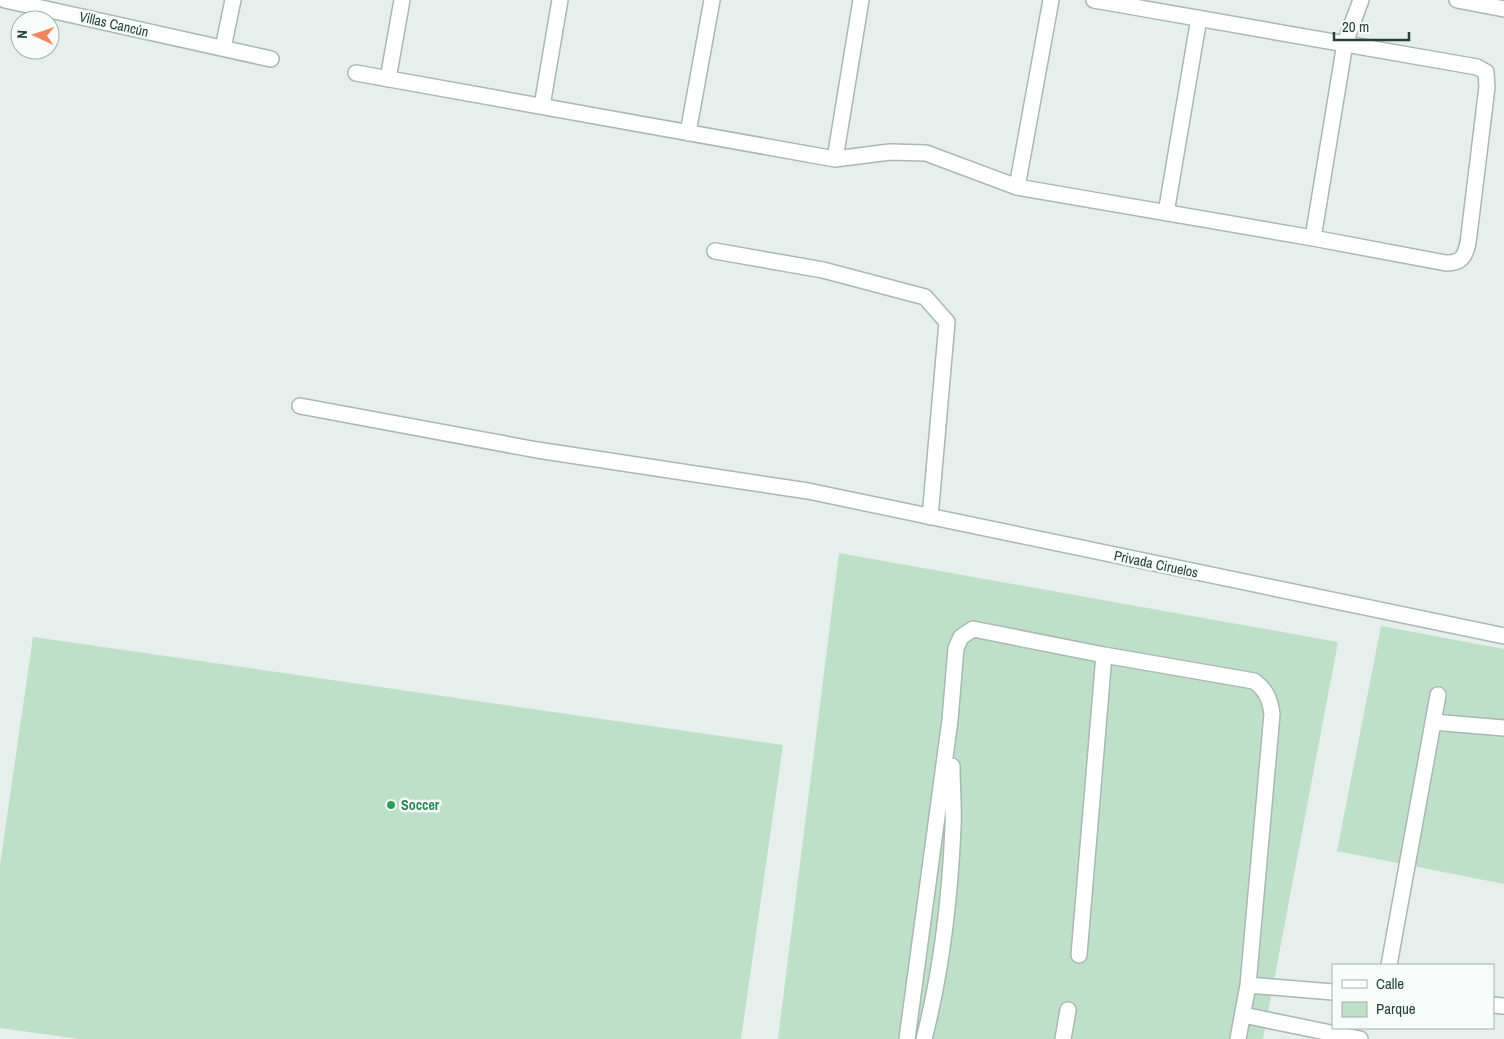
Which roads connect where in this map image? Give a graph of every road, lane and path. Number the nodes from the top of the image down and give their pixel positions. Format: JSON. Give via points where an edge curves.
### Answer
{"nodes":[{"id":1,"x":5,"y":0,"type":"edge"},
{"id":2,"x":233,"y":0,"type":"edge"},
{"id":3,"x":402,"y":0,"type":"edge"},
{"id":4,"x":560,"y":0,"type":"edge"},
{"id":5,"x":712,"y":0,"type":"edge"},
{"id":6,"x":861,"y":0,"type":"edge"},
{"id":7,"x":1050,"y":0,"type":"edge"},
{"id":8,"x":1094,"y":0,"type":"edge"},
{"id":9,"x":1361,"y":0,"type":"edge"},
{"id":10,"x":1457,"y":0,"type":"edge"},
{"id":11,"x":1504,"y":9,"type":"edge"},
{"id":12,"x":1199,"y":18,"type":"junction"},
{"id":13,"x":1345,"y":44,"type":"junction"},
{"id":14,"x":223,"y":48,"type":"junction"},
{"id":15,"x":271,"y":59,"type":"dead end"},
{"id":16,"x":356,"y":73,"type":"dead end"},
{"id":17,"x":388,"y":78,"type":"junction"},
{"id":18,"x":542,"y":106,"type":"junction"},
{"id":19,"x":688,"y":133,"type":"junction"},
{"id":20,"x":835,"y":159,"type":"junction"},
{"id":21,"x":1017,"y":188,"type":"junction"},
{"id":22,"x":1166,"y":213,"type":"junction"},
{"id":23,"x":1313,"y":238,"type":"junction"},
{"id":24,"x":715,"y":251,"type":"dead end"},
{"id":25,"x":300,"y":406,"type":"dead end"},
{"id":26,"x":930,"y":517,"type":"junction"},
{"id":27,"x":1504,"y":624,"type":"edge"},
{"id":28,"x":1471,"y":630,"type":"junction"},
{"id":29,"x":1504,"y":636,"type":"edge"},
{"id":30,"x":1104,"y":655,"type":"junction"},
{"id":31,"x":1438,"y":695,"type":"dead end"},
{"id":32,"x":950,"y":720,"type":"junction"},
{"id":33,"x":1433,"y":722,"type":"junction"},
{"id":34,"x":1504,"y":728,"type":"edge"},
{"id":35,"x":1079,"y":955,"type":"dead end"},
{"id":36,"x":1390,"y":964,"type":"edge"},
{"id":37,"x":1248,"y":985,"type":"junction"},
{"id":38,"x":1332,"y":992,"type":"edge"},
{"id":39,"x":1068,"y":1010,"type":"dead end"},
{"id":40,"x":1243,"y":1015,"type":"junction"},
{"id":41,"x":907,"y":1039,"type":"edge"},
{"id":42,"x":924,"y":1039,"type":"edge"},
{"id":43,"x":1063,"y":1039,"type":"edge"},
{"id":44,"x":1238,"y":1039,"type":"edge"},
{"id":45,"x":1360,"y":1039,"type":"edge"}],
"edges":[{"from":1,"to":14,"type":"street","name":"Villas Cancún"},
{"from":2,"to":14,"type":"street"},
{"from":3,"to":17,"type":"street"},
{"from":4,"to":18,"type":"street"},
{"from":5,"to":19,"type":"street"},
{"from":6,"to":20,"type":"street"},
{"from":7,"to":21,"type":"street"},
{"from":8,"to":12,"type":"street"},
{"from":9,"to":13,"type":"street"},
{"from":10,"to":11,"type":"street"},
{"from":12,"to":13,"type":"street"},
{"from":12,"to":22,"type":"street"},
{"from":13,"to":23,"type":"street"},
{"from":13,"to":23,"type":"street","via":[[1477,67],[1486,72],[1487,87],[1468,243],[1462,260],[1446,263]]},
{"from":14,"to":15,"type":"street","name":"Villas Cancún"},
{"from":16,"to":17,"type":"street"},
{"from":17,"to":18,"type":"street"},
{"from":18,"to":19,"type":"street"},
{"from":19,"to":20,"type":"street"},
{"from":20,"to":21,"type":"street","via":[[890,152],[926,153]]},
{"from":21,"to":22,"type":"street"},
{"from":22,"to":23,"type":"street"},
{"from":24,"to":26,"type":"street","via":[[823,270],[925,297],[947,322]]},
{"from":25,"to":26,"type":"street","name":"Privada Ciruelos","via":[[537,450],[808,492]]},
{"from":26,"to":28,"type":"street","name":"Privada Ciruelos"},
{"from":27,"to":28,"type":"street"},
{"from":28,"to":29,"type":"street","name":"Privada Ciruelos"},
{"from":30,"to":32,"type":"street","via":[[973,629],[961,637],[956,648]]},
{"from":30,"to":35,"type":"street"},
{"from":30,"to":37,"type":"street","via":[[1254,681],[1267,694],[1272,714]]},
{"from":31,"to":33,"type":"street"},
{"from":32,"to":41,"type":"street"},
{"from":32,"to":42,"type":"street","via":[[953,826],[945,937]]},
{"from":33,"to":34,"type":"street"},
{"from":33,"to":36,"type":"street"},
{"from":37,"to":38,"type":"street"},
{"from":37,"to":40,"type":"street"},
{"from":39,"to":43,"type":"street"},
{"from":40,"to":44,"type":"street"},
{"from":40,"to":45,"type":"street"}]}
